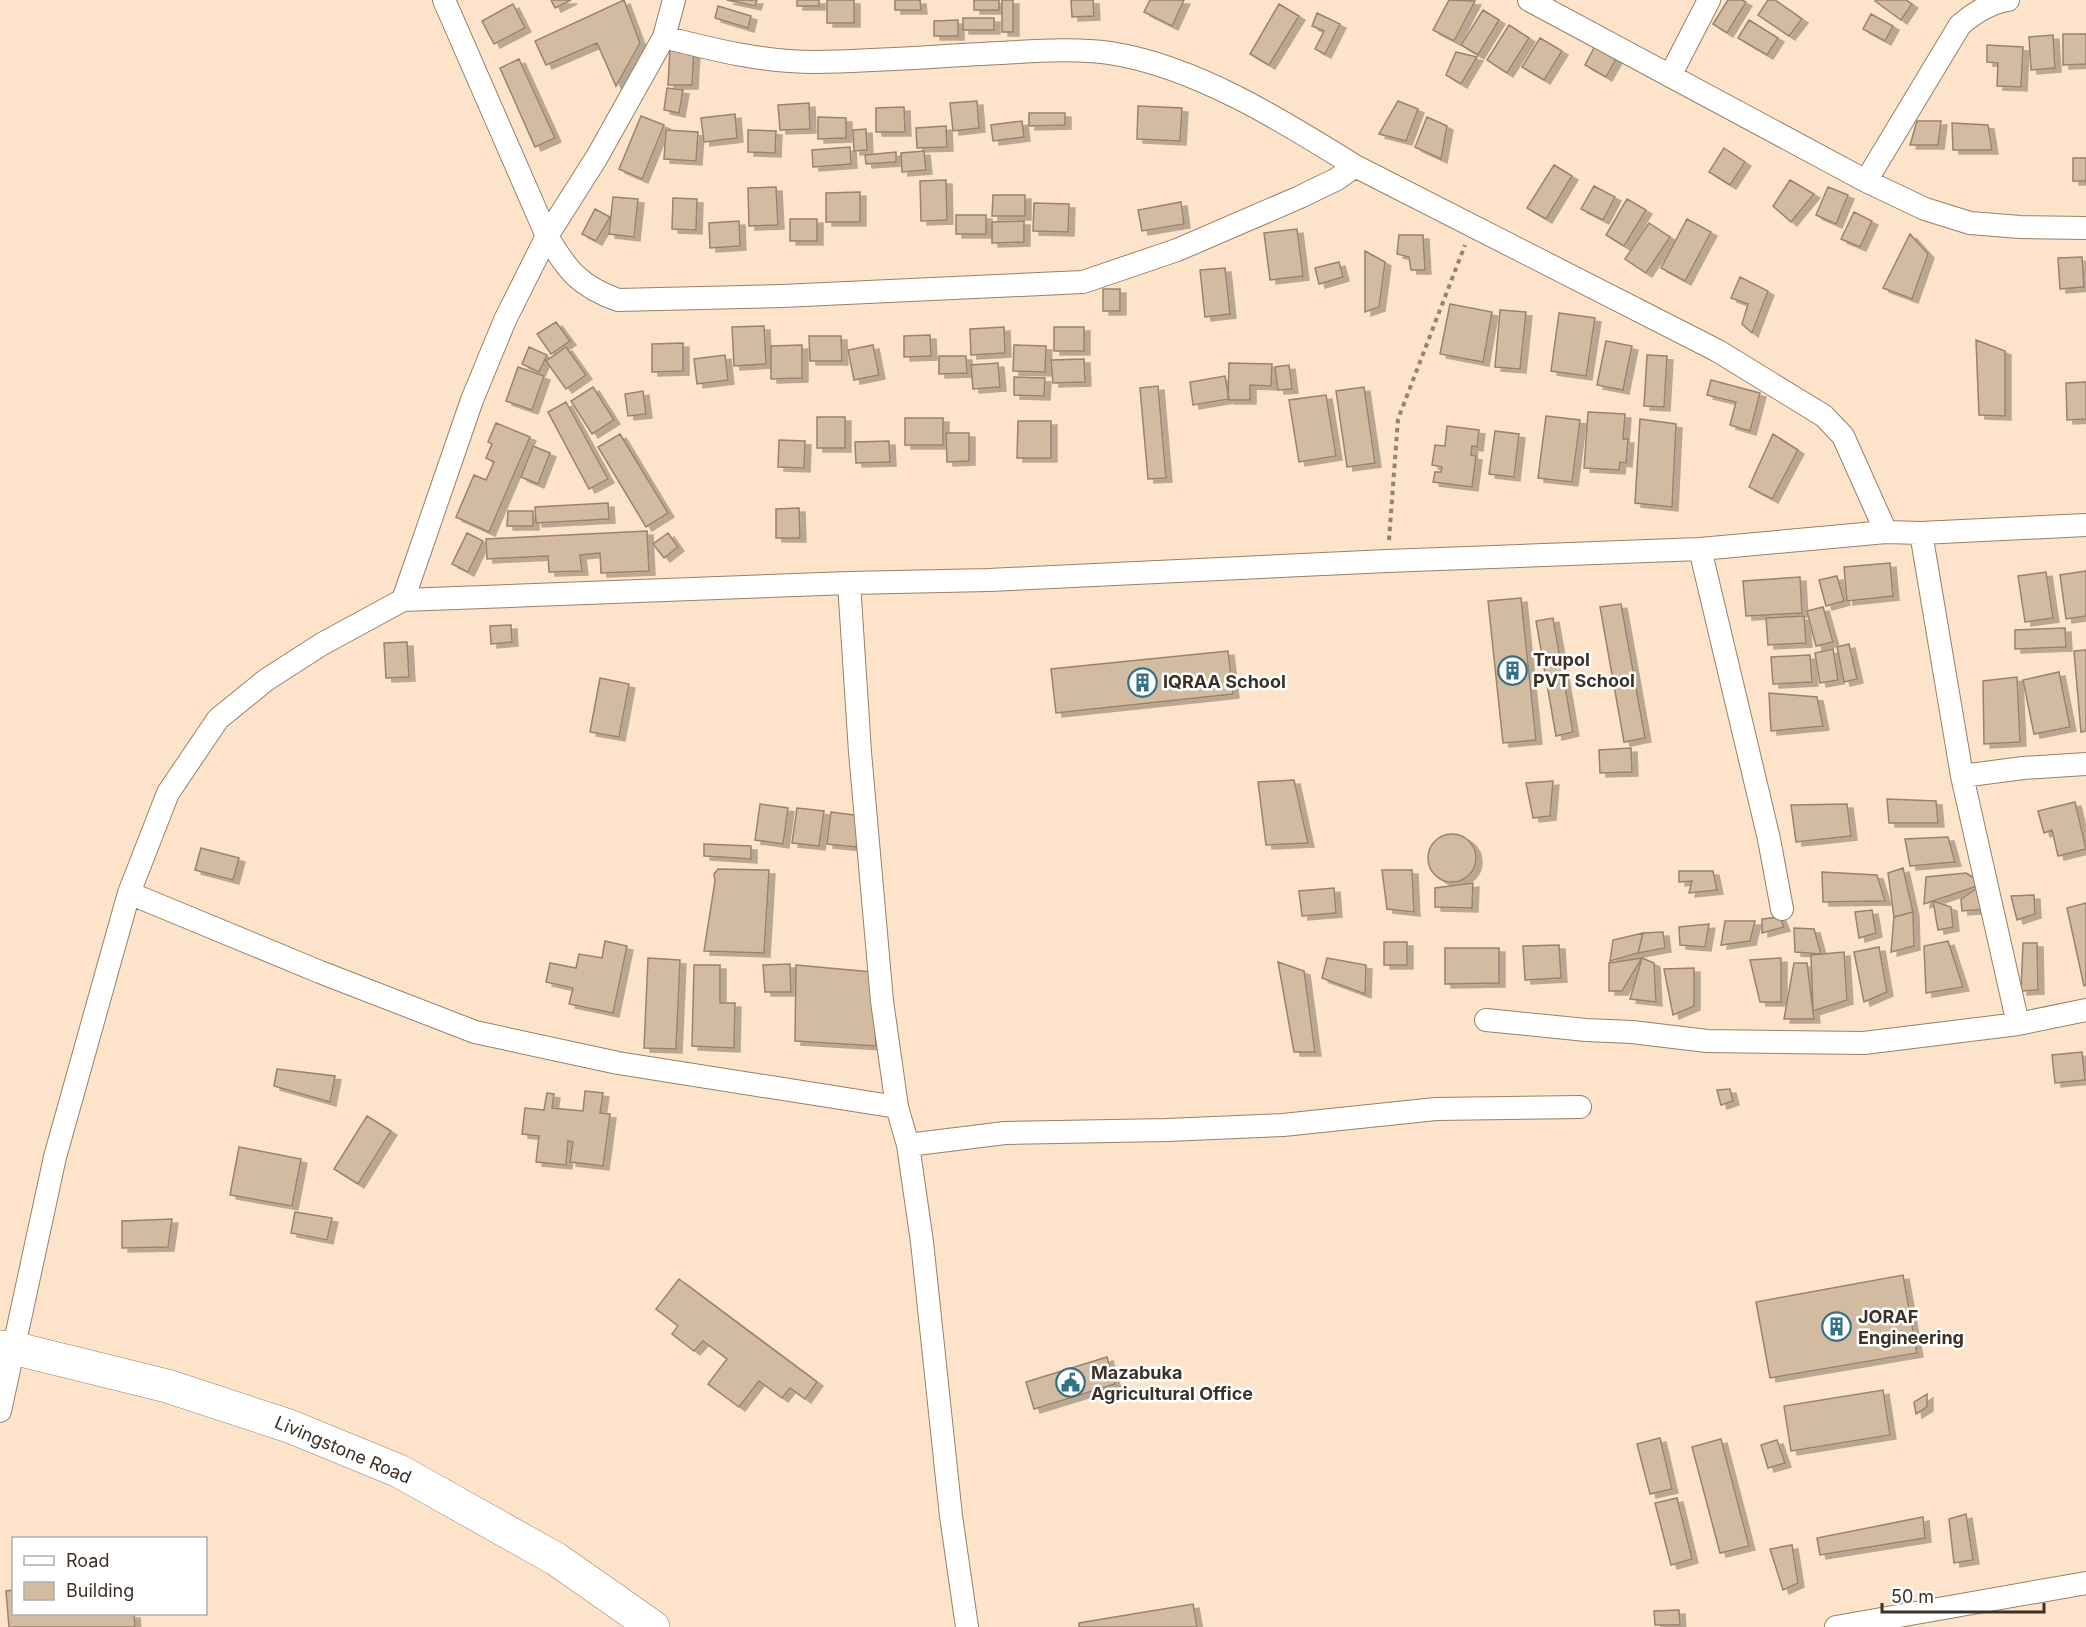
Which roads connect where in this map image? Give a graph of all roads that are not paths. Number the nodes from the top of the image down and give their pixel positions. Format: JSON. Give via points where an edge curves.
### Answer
{"nodes":[{"id":1,"x":444,"y":0,"type":"edge"},
{"id":2,"x":674,"y":0,"type":"edge"},
{"id":3,"x":1529,"y":0,"type":"edge"},
{"id":4,"x":1709,"y":0,"type":"edge"},
{"id":5,"x":2008,"y":0,"type":"edge"},
{"id":6,"x":664,"y":37,"type":"junction"},
{"id":7,"x":1670,"y":76,"type":"junction"},
{"id":8,"x":1355,"y":166,"type":"junction"},
{"id":9,"x":1866,"y":181,"type":"junction"},
{"id":10,"x":2086,"y":228,"type":"edge"},
{"id":11,"x":547,"y":236,"type":"junction"},
{"id":12,"x":2086,"y":525,"type":"edge"},
{"id":13,"x":1886,"y":532,"type":"junction"},
{"id":14,"x":1921,"y":533,"type":"junction"},
{"id":15,"x":1700,"y":549,"type":"junction"},
{"id":16,"x":849,"y":583,"type":"junction"},
{"id":17,"x":403,"y":600,"type":"junction"},
{"id":18,"x":2086,"y":764,"type":"edge"},
{"id":19,"x":1962,"y":776,"type":"junction"},
{"id":20,"x":129,"y":893,"type":"junction"},
{"id":21,"x":1782,"y":909,"type":"dead end"},
{"id":22,"x":2086,"y":1010,"type":"edge"},
{"id":23,"x":1486,"y":1020,"type":"dead end"},
{"id":24,"x":2018,"y":1024,"type":"junction"},
{"id":25,"x":897,"y":1107,"type":"junction"},
{"id":26,"x":1580,"y":1107,"type":"dead end"},
{"id":27,"x":908,"y":1145,"type":"junction"},
{"id":28,"x":6,"y":1348,"type":"edge"},
{"id":29,"x":0,"y":1411,"type":"edge"},
{"id":30,"x":2086,"y":1583,"type":"edge"},
{"id":31,"x":653,"y":1627,"type":"edge"},
{"id":32,"x":967,"y":1627,"type":"edge"},
{"id":33,"x":1836,"y":1627,"type":"edge"}],
"edges":[{"from":1,"to":11,"type":"street"},
{"from":2,"to":6,"type":"street"},
{"from":3,"to":7,"type":"street"},
{"from":4,"to":7,"type":"street"},
{"from":5,"to":9,"type":"street","via":[[1974,13],[1960,25]]},
{"from":6,"to":8,"type":"street","via":[[732,54],[815,62],[1062,50],[1110,53],[1217,87]]},
{"from":6,"to":11,"type":"street","via":[[597,157]]},
{"from":7,"to":9,"type":"street"},
{"from":8,"to":11,"type":"street","via":[[1300,197],[1177,250],[1083,282],[618,300],[596,292],[578,279]]},
{"from":8,"to":13,"type":"street","via":[[1718,351],[1824,416],[1843,436]]},
{"from":9,"to":10,"type":"street","via":[[1970,223]]},
{"from":11,"to":17,"type":"street","via":[[505,320],[472,400]]},
{"from":12,"to":14,"type":"street"},
{"from":13,"to":14,"type":"street"},
{"from":13,"to":15,"type":"street"},
{"from":14,"to":19,"type":"street"},
{"from":15,"to":16,"type":"street"},
{"from":15,"to":21,"type":"street"},
{"from":16,"to":17,"type":"street"},
{"from":16,"to":25,"type":"street","via":[[882,1001]]},
{"from":17,"to":20,"type":"street","via":[[266,680],[218,719],[168,793]]},
{"from":18,"to":19,"type":"street"},
{"from":19,"to":24,"type":"street"},
{"from":20,"to":25,"type":"street","via":[[475,1032],[618,1063]]},
{"from":20,"to":28,"type":"street"},
{"from":22,"to":24,"type":"street"},
{"from":23,"to":24,"type":"street","via":[[1698,1040],[1781,1043],[1864,1042]]},
{"from":25,"to":27,"type":"street"},
{"from":26,"to":27,"type":"street","via":[[1436,1109],[1272,1126],[1005,1133]]},
{"from":27,"to":32,"type":"street"},
{"from":28,"to":29,"type":"street"},
{"from":28,"to":31,"type":"highway","name":"Livingstone Road","via":[[167,1386],[289,1426],[399,1471],[556,1559]]},
{"from":30,"to":33,"type":"street"}]}
